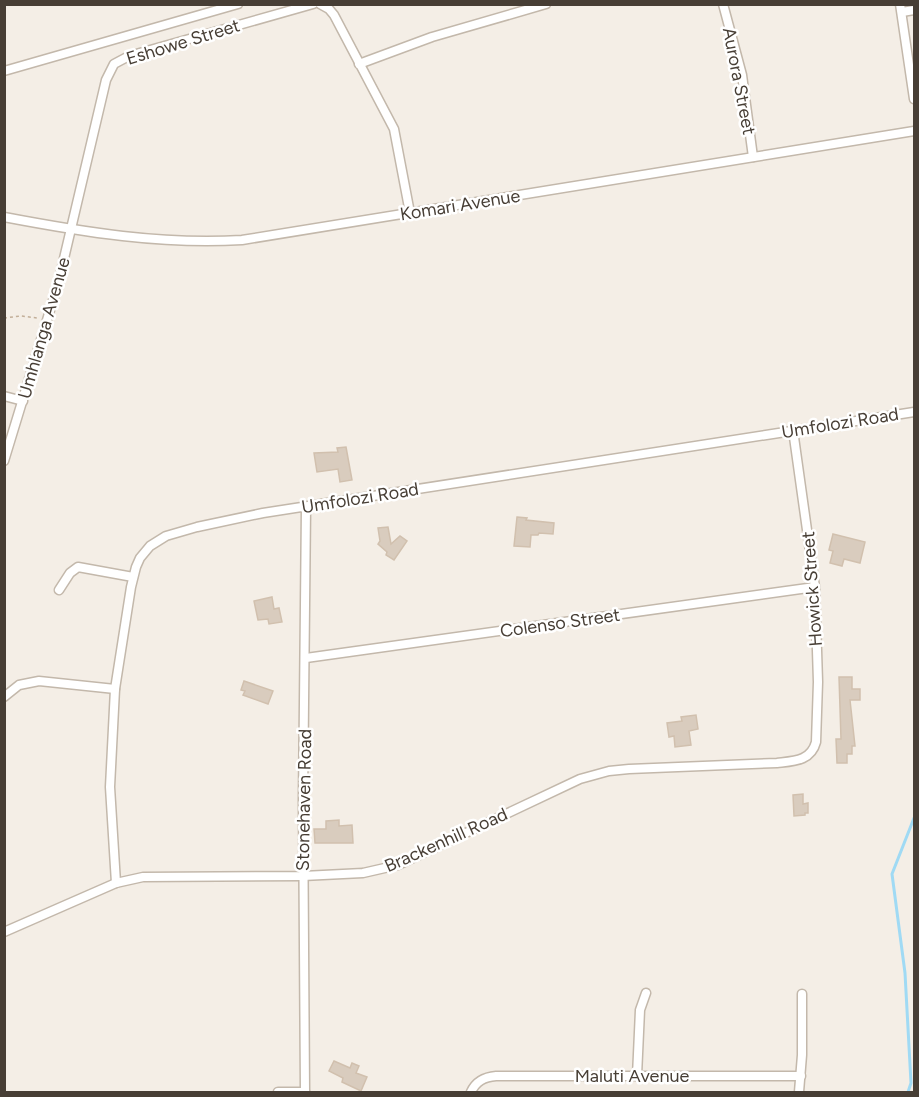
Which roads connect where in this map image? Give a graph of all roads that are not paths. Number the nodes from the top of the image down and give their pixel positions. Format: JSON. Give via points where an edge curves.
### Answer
{"nodes":[{"id":1,"x":238,"y":4,"type":"edge"},
{"id":2,"x":313,"y":4,"type":"edge"},
{"id":3,"x":320,"y":4,"type":"edge"},
{"id":4,"x":546,"y":4,"type":"edge"},
{"id":5,"x":723,"y":4,"type":"edge"},
{"id":6,"x":901,"y":8,"type":"edge"},
{"id":7,"x":915,"y":10,"type":"edge"},
{"id":8,"x":359,"y":64,"type":"junction"},
{"id":9,"x":4,"y":71,"type":"edge"},
{"id":10,"x":915,"y":99,"type":"edge"},
{"id":11,"x":915,"y":131,"type":"edge"},
{"id":12,"x":753,"y":158,"type":"junction"},
{"id":13,"x":410,"y":213,"type":"junction"},
{"id":14,"x":4,"y":217,"type":"edge"},
{"id":15,"x":72,"y":229,"type":"junction"},
{"id":16,"x":4,"y":396,"type":"edge"},
{"id":17,"x":23,"y":401,"type":"junction"},
{"id":18,"x":915,"y":412,"type":"edge"},
{"id":19,"x":793,"y":430,"type":"junction"},
{"id":20,"x":4,"y":461,"type":"edge"},
{"id":21,"x":306,"y":507,"type":"junction"},
{"id":22,"x":133,"y":577,"type":"junction"},
{"id":23,"x":814,"y":587,"type":"junction"},
{"id":24,"x":59,"y":590,"type":"dead end"},
{"id":25,"x":306,"y":658,"type":"junction"},
{"id":26,"x":115,"y":688,"type":"junction"},
{"id":27,"x":4,"y":697,"type":"edge"},
{"id":28,"x":814,"y":749,"type":"joint"},
{"id":29,"x":303,"y":876,"type":"junction"},
{"id":30,"x":116,"y":883,"type":"junction"},
{"id":31,"x":4,"y":932,"type":"edge"},
{"id":32,"x":646,"y":993,"type":"dead end"},
{"id":33,"x":802,"y":994,"type":"dead end"},
{"id":34,"x":638,"y":1076,"type":"junction"},
{"id":35,"x":801,"y":1076,"type":"junction"},
{"id":36,"x":278,"y":1092,"type":"edge"},
{"id":37,"x":305,"y":1092,"type":"edge"},
{"id":38,"x":471,"y":1092,"type":"edge"},
{"id":39,"x":799,"y":1092,"type":"edge"}],
"edges":[{"from":1,"to":9,"type":"street"},
{"from":2,"to":15,"type":"street","name":"Eshowe Street","via":[[140,53],[114,64],[106,80]]},
{"from":3,"to":8,"type":"street","via":[[334,15]]},
{"from":4,"to":8,"type":"street","via":[[460,28]]},
{"from":5,"to":12,"type":"street","name":"Aurora Street","via":[[742,75]]},
{"from":6,"to":7,"type":"street"},
{"from":6,"to":10,"type":"street"},
{"from":8,"to":13,"type":"street","via":[[397,138]]},
{"from":11,"to":12,"type":"street","name":"Komari Avenue"},
{"from":12,"to":13,"type":"street","name":"Komari Avenue"},
{"from":13,"to":15,"type":"street","name":"Komari Avenue","via":[[216,242],[167,241]]},
{"from":14,"to":15,"type":"street","name":"Komari Avenue"},
{"from":15,"to":17,"type":"street","name":"Umhlanga Avenue"},
{"from":16,"to":17,"type":"street"},
{"from":17,"to":20,"type":"street","name":"Umhlanga Avenue"},
{"from":18,"to":19,"type":"street","name":"Umfolozi Road"},
{"from":19,"to":21,"type":"street","name":"Umfolozi Road"},
{"from":19,"to":23,"type":"street","name":"Howick Street"},
{"from":21,"to":22,"type":"street","name":"Umfolozi Road","via":[[166,536],[140,558]]},
{"from":21,"to":25,"type":"street","name":"Stonehaven Road"},
{"from":22,"to":24,"type":"street","via":[[78,567],[69,573]]},
{"from":22,"to":26,"type":"street","name":"Umfolozi Road"},
{"from":23,"to":25,"type":"street","name":"Colenso Street"},
{"from":23,"to":28,"type":"street","name":"Howick Street","via":[[818,693]]},
{"from":25,"to":29,"type":"street","name":"Stonehaven Road"},
{"from":26,"to":27,"type":"street","via":[[39,681],[19,685]]},
{"from":26,"to":30,"type":"street","name":"Umfolozi Road","via":[[110,787]]},
{"from":28,"to":29,"type":"street","name":"Brackenhill Road","via":[[804,759],[777,763],[594,774],[398,865],[363,873]]},
{"from":29,"to":30,"type":"street","name":"Brackenhill Road","via":[[152,876]]},
{"from":29,"to":37,"type":"street","name":"Stonehaven Road"},
{"from":30,"to":31,"type":"street","name":"Brackenhill Road"},
{"from":32,"to":34,"type":"street","via":[[640,1010]]},
{"from":33,"to":35,"type":"street"},
{"from":34,"to":35,"type":"street","name":"Maluti Avenue"},
{"from":34,"to":38,"type":"street","name":"Maluti Avenue","via":[[485,1077]]},
{"from":35,"to":39,"type":"street"},
{"from":36,"to":37,"type":"street"}]}
